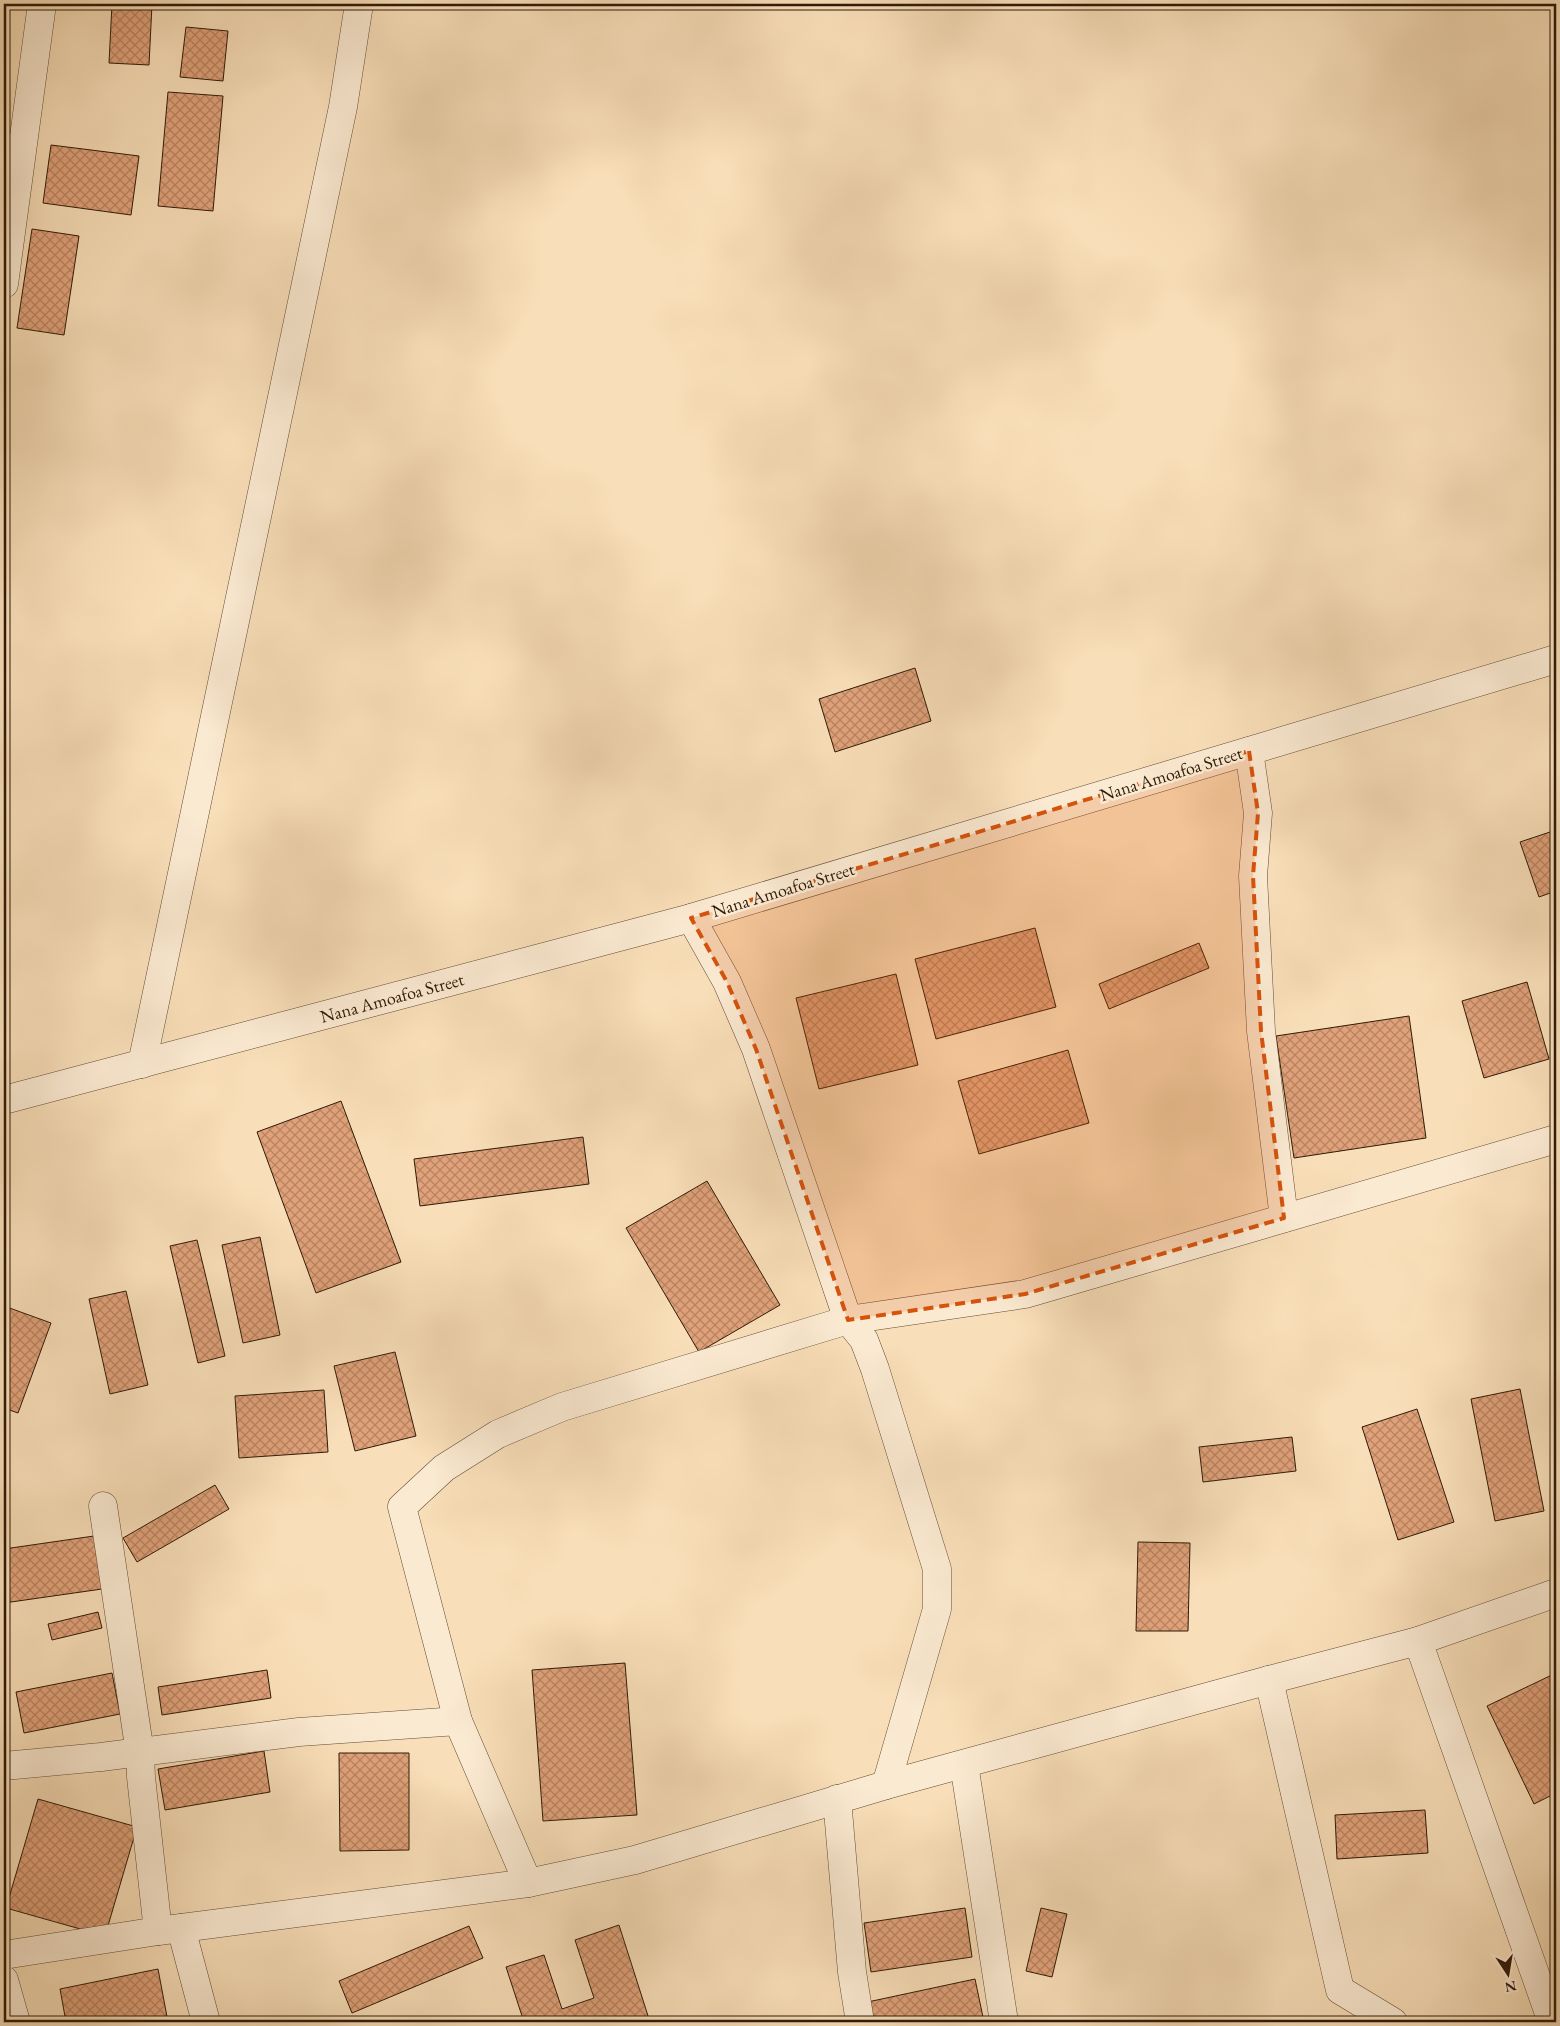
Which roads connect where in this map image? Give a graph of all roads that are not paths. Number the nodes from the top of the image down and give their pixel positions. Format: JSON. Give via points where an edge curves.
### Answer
{"nodes":[{"id":1,"x":42,"y":4,"type":"edge"},
{"id":2,"x":359,"y":4,"type":"edge"},
{"id":3,"x":4,"y":284,"type":"edge"},
{"id":4,"x":1556,"y":660,"type":"edge"},
{"id":5,"x":1249,"y":751,"type":"junction"},
{"id":6,"x":691,"y":918,"type":"junction"},
{"id":7,"x":142,"y":1064,"type":"junction"},
{"id":8,"x":4,"y":1100,"type":"edge"},
{"id":9,"x":1556,"y":1139,"type":"edge"},
{"id":10,"x":1284,"y":1218,"type":"junction"},
{"id":11,"x":848,"y":1320,"type":"junction"},
{"id":12,"x":102,"y":1506,"type":"dead end"},
{"id":13,"x":1556,"y":1593,"type":"edge"},
{"id":14,"x":1418,"y":1641,"type":"junction"},
{"id":15,"x":1269,"y":1680,"type":"junction"},
{"id":16,"x":458,"y":1721,"type":"junction"},
{"id":17,"x":140,"y":1753,"type":"junction"},
{"id":18,"x":964,"y":1764,"type":"junction"},
{"id":19,"x":4,"y":1766,"type":"edge"},
{"id":20,"x":886,"y":1785,"type":"junction"},
{"id":21,"x":837,"y":1799,"type":"junction"},
{"id":22,"x":528,"y":1883,"type":"junction"},
{"id":23,"x":169,"y":1930,"type":"junction"},
{"id":24,"x":4,"y":1955,"type":"edge"},
{"id":25,"x":4,"y":1980,"type":"edge"},
{"id":26,"x":16,"y":2022,"type":"edge"},
{"id":27,"x":206,"y":2022,"type":"edge"},
{"id":28,"x":860,"y":2022,"type":"edge"},
{"id":29,"x":1004,"y":2022,"type":"edge"},
{"id":30,"x":1393,"y":2022,"type":"edge"},
{"id":31,"x":1552,"y":2022,"type":"edge"}],
"edges":[{"from":1,"to":3,"type":"street"},
{"from":2,"to":7,"type":"street","via":[[341,117]]},
{"from":4,"to":5,"type":"street","name":"Nana Amoafoa Street"},
{"from":5,"to":6,"type":"street","name":"Nana Amoafoa Street"},
{"from":5,"to":10,"type":"street","via":[[1258,813],[1253,876],[1261,1031]]},
{"from":6,"to":7,"type":"street","name":"Nana Amoafoa Street"},
{"from":6,"to":11,"type":"street","via":[[726,982],[756,1049]]},
{"from":7,"to":8,"type":"street","name":"Nana Amoafoa Street"},
{"from":9,"to":10,"type":"street"},
{"from":10,"to":11,"type":"street","via":[[1026,1294]]},
{"from":11,"to":16,"type":"street","via":[[562,1407],[498,1434],[444,1468],[402,1507]]},
{"from":11,"to":20,"type":"street","via":[[864,1340],[875,1369],[937,1568],[937,1608]]},
{"from":12,"to":17,"type":"street"},
{"from":13,"to":14,"type":"street"},
{"from":14,"to":15,"type":"street"},
{"from":14,"to":31,"type":"street"},
{"from":15,"to":18,"type":"street"},
{"from":15,"to":30,"type":"street","via":[[1340,1990]]},
{"from":16,"to":17,"type":"street","via":[[299,1732]]},
{"from":16,"to":22,"type":"street"},
{"from":17,"to":19,"type":"street"},
{"from":17,"to":23,"type":"street","via":[[141,1777]]},
{"from":18,"to":20,"type":"street"},
{"from":18,"to":29,"type":"street"},
{"from":20,"to":21,"type":"street"},
{"from":21,"to":22,"type":"street","via":[[635,1860]]},
{"from":21,"to":28,"type":"street","via":[[852,1972]]},
{"from":22,"to":23,"type":"street"},
{"from":23,"to":24,"type":"street"},
{"from":23,"to":27,"type":"street"},
{"from":25,"to":26,"type":"street"}]}
